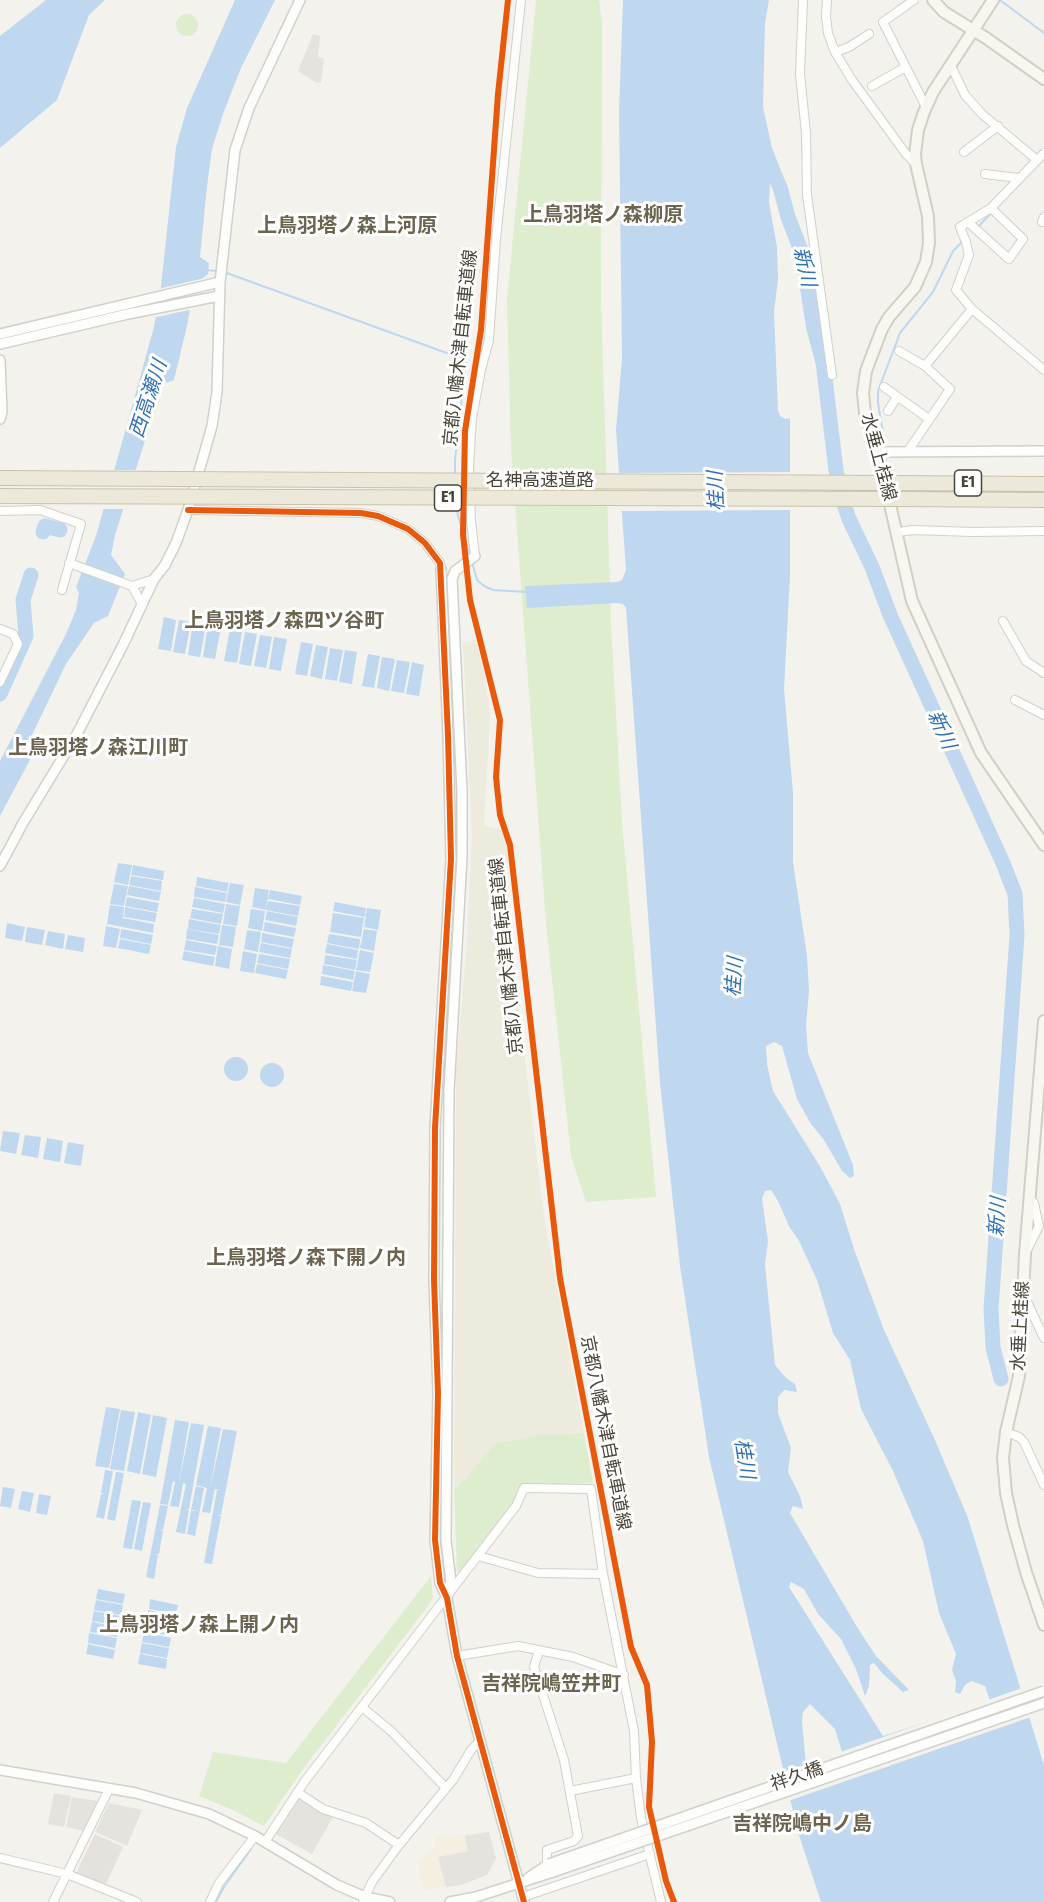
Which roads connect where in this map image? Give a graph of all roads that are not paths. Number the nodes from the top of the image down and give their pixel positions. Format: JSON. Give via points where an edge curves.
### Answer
{"nodes":[{"id":1,"x":300,"y":0,"type":"edge"},
{"id":2,"x":521,"y":0,"type":"edge"},
{"id":3,"x":803,"y":0,"type":"edge"},
{"id":4,"x":827,"y":0,"type":"edge"},
{"id":5,"x":914,"y":0,"type":"edge"},
{"id":6,"x":933,"y":0,"type":"edge"},
{"id":7,"x":992,"y":0,"type":"edge"},
{"id":8,"x":973,"y":31,"type":"junction"},
{"id":9,"x":870,"y":34,"type":"dead end"},
{"id":10,"x":835,"y":52,"type":"junction"},
{"id":11,"x":951,"y":66,"type":"junction"},
{"id":12,"x":904,"y":68,"type":"junction"},
{"id":13,"x":1044,"y":79,"type":"edge"},
{"id":14,"x":873,"y":86,"type":"dead end"},
{"id":15,"x":926,"y":107,"type":"junction"},
{"id":16,"x":998,"y":126,"type":"junction"},
{"id":17,"x":964,"y":152,"type":"dead end"},
{"id":18,"x":1044,"y":153,"type":"edge"},
{"id":19,"x":1037,"y":160,"type":"junction"},
{"id":20,"x":916,"y":164,"type":"junction"},
{"id":21,"x":985,"y":174,"type":"dead end"},
{"id":22,"x":1018,"y":178,"type":"junction"},
{"id":23,"x":993,"y":209,"type":"junction"},
{"id":24,"x":974,"y":227,"type":"junction"},
{"id":25,"x":220,"y":282,"type":"junction"},
{"id":26,"x":219,"y":296,"type":"junction"},
{"id":27,"x":126,"y":303,"type":"junction"},
{"id":28,"x":972,"y":309,"type":"junction"},
{"id":29,"x":128,"y":314,"type":"junction"},
{"id":30,"x":0,"y":334,"type":"edge"},
{"id":31,"x":0,"y":344,"type":"edge"},
{"id":32,"x":899,"y":351,"type":"dead end"},
{"id":33,"x":0,"y":360,"type":"edge"},
{"id":34,"x":925,"y":366,"type":"junction"},
{"id":35,"x":1044,"y":370,"type":"edge"},
{"id":36,"x":832,"y":375,"type":"dead end"},
{"id":37,"x":884,"y":387,"type":"dead end"},
{"id":38,"x":897,"y":397,"type":"junction"},
{"id":39,"x":888,"y":411,"type":"dead end"},
{"id":40,"x":0,"y":419,"type":"edge"},
{"id":41,"x":929,"y":419,"type":"junction"},
{"id":42,"x":1044,"y":450,"type":"edge"},
{"id":43,"x":908,"y":451,"type":"junction"},
{"id":44,"x":879,"y":452,"type":"junction"},
{"id":45,"x":0,"y":478,"type":"edge"},
{"id":46,"x":1044,"y":484,"type":"edge"},
{"id":47,"x":0,"y":496,"type":"edge"},
{"id":48,"x":1044,"y":500,"type":"edge"},
{"id":49,"x":188,"y":510,"type":"junction"},
{"id":50,"x":0,"y":511,"type":"edge"},
{"id":51,"x":1044,"y":531,"type":"edge"},
{"id":52,"x":898,"y":532,"type":"junction"},
{"id":53,"x":475,"y":556,"type":"joint"},
{"id":54,"x":69,"y":563,"type":"junction"},
{"id":55,"x":441,"y":569,"type":"joint"},
{"id":56,"x":154,"y":579,"type":"junction"},
{"id":57,"x":132,"y":586,"type":"junction"},
{"id":58,"x":62,"y":590,"type":"dead end"},
{"id":59,"x":142,"y":604,"type":"junction"},
{"id":60,"x":1003,"y":621,"type":"dead end"},
{"id":61,"x":0,"y":630,"type":"edge"},
{"id":62,"x":1044,"y":673,"type":"edge"},
{"id":63,"x":0,"y":682,"type":"edge"},
{"id":64,"x":1015,"y":700,"type":"dead end"},
{"id":65,"x":1044,"y":715,"type":"edge"},
{"id":66,"x":1044,"y":845,"type":"edge"},
{"id":67,"x":0,"y":866,"type":"edge"},
{"id":68,"x":446,"y":945,"type":"junction"},
{"id":69,"x":458,"y":946,"type":"junction"},
{"id":70,"x":1044,"y":1021,"type":"edge"},
{"id":71,"x":1044,"y":1067,"type":"edge"},
{"id":72,"x":1039,"y":1078,"type":"junction"},
{"id":73,"x":1030,"y":1199,"type":"junction"},
{"id":74,"x":1042,"y":1227,"type":"edge"},
{"id":75,"x":1025,"y":1254,"type":"junction"},
{"id":76,"x":1023,"y":1300,"type":"junction"},
{"id":77,"x":1044,"y":1338,"type":"edge"},
{"id":78,"x":1006,"y":1432,"type":"junction"},
{"id":79,"x":1044,"y":1485,"type":"edge"},
{"id":80,"x":478,"y":1556,"type":"junction"},
{"id":81,"x":603,"y":1574,"type":"junction"},
{"id":82,"x":447,"y":1598,"type":"junction"},
{"id":83,"x":1044,"y":1625,"type":"edge"},
{"id":84,"x":539,"y":1650,"type":"junction"},
{"id":85,"x":457,"y":1656,"type":"junction"},
{"id":86,"x":624,"y":1675,"type":"junction"},
{"id":87,"x":1044,"y":1691,"type":"edge"},
{"id":88,"x":1044,"y":1703,"type":"edge"},
{"id":89,"x":362,"y":1707,"type":"junction"},
{"id":90,"x":480,"y":1741,"type":"junction"},
{"id":91,"x":0,"y":1770,"type":"edge"},
{"id":92,"x":636,"y":1778,"type":"junction"},
{"id":93,"x":446,"y":1788,"type":"junction"},
{"id":94,"x":109,"y":1789,"type":"junction"},
{"id":95,"x":570,"y":1791,"type":"junction"},
{"id":96,"x":297,"y":1792,"type":"junction"},
{"id":97,"x":255,"y":1836,"type":"junction"},
{"id":98,"x":265,"y":1842,"type":"junction"},
{"id":99,"x":399,"y":1845,"type":"junction"},
{"id":100,"x":650,"y":1854,"type":"junction"},
{"id":101,"x":0,"y":1857,"type":"edge"},
{"id":102,"x":550,"y":1867,"type":"junction"},
{"id":103,"x":67,"y":1874,"type":"junction"},
{"id":104,"x":519,"y":1884,"type":"junction"},
{"id":105,"x":364,"y":1900,"type":"edge"},
{"id":106,"x":524,"y":1900,"type":"edge"},
{"id":107,"x":53,"y":1902,"type":"edge"},
{"id":108,"x":137,"y":1902,"type":"edge"},
{"id":109,"x":210,"y":1902,"type":"edge"},
{"id":110,"x":390,"y":1902,"type":"edge"},
{"id":111,"x":450,"y":1902,"type":"edge"},
{"id":112,"x":662,"y":1902,"type":"edge"}],
"edges":[{"from":1,"to":25,"type":"street","via":[[238,139]]},
{"from":2,"to":53,"type":"street","via":[[489,340],[471,430]]},
{"from":3,"to":36,"type":"street","via":[[800,74],[807,195]]},
{"from":4,"to":10,"type":"street","via":[[828,33]]},
{"from":5,"to":12,"type":"street","via":[[880,23]]},
{"from":6,"to":8,"type":"main road"},
{"from":7,"to":8,"type":"main road","name":"水垂上桂線"},
{"from":8,"to":11,"type":"main road","name":"水垂上桂線"},
{"from":8,"to":13,"type":"main road"},
{"from":9,"to":10,"type":"street"},
{"from":10,"to":20,"type":"street"},
{"from":11,"to":15,"type":"main road","name":"水垂上桂線"},
{"from":11,"to":16,"type":"street","via":[[965,95]]},
{"from":12,"to":14,"type":"street"},
{"from":12,"to":15,"type":"street"},
{"from":15,"to":20,"type":"main road","name":"水垂上桂線","via":[[915,144]]},
{"from":16,"to":17,"type":"street"},
{"from":16,"to":19,"type":"street"},
{"from":18,"to":19,"type":"street"},
{"from":19,"to":22,"type":"street"},
{"from":20,"to":44,"type":"main road","name":"水垂上桂線","via":[[927,206],[926,262],[912,292],[882,329],[866,371],[863,393],[865,413]]},
{"from":21,"to":22,"type":"street"},
{"from":22,"to":23,"type":"street"},
{"from":23,"to":24,"type":"street"},
{"from":23,"to":24,"type":"street","via":[[1023,239],[1009,260]]},
{"from":24,"to":28,"type":"street","via":[[960,227],[968,258],[956,290]]},
{"from":25,"to":26,"type":"street"},
{"from":25,"to":27,"type":"street"},
{"from":26,"to":29,"type":"street"},
{"from":26,"to":49,"type":"street","via":[[217,392],[212,426]]},
{"from":27,"to":29,"type":"street"},
{"from":27,"to":30,"type":"street"},
{"from":28,"to":34,"type":"street"},
{"from":28,"to":35,"type":"street"},
{"from":29,"to":31,"type":"street"},
{"from":32,"to":34,"type":"street"},
{"from":33,"to":40,"type":"street"},
{"from":34,"to":41,"type":"street","via":[[950,389]]},
{"from":37,"to":38,"type":"street"},
{"from":38,"to":39,"type":"street"},
{"from":38,"to":41,"type":"street"},
{"from":41,"to":43,"type":"street"},
{"from":42,"to":43,"type":"street"},
{"from":43,"to":44,"type":"street"},
{"from":44,"to":52,"type":"main road","name":"水垂上桂線"},
{"from":45,"to":46,"type":"highway","name":"名神高速道路","number":"E1","bridge":true},
{"from":47,"to":48,"type":"highway","name":"名神高速道路","number":"E1","bridge":true},
{"from":49,"to":55,"type":"street","via":[[378,516],[408,529],[425,543]]},
{"from":49,"to":56,"type":"street","via":[[176,543]]},
{"from":50,"to":54,"type":"street","via":[[40,510],[81,524]]},
{"from":51,"to":52,"type":"street"},
{"from":52,"to":66,"type":"main road","name":"水垂上桂線","via":[[912,601],[971,733],[1000,783]]},
{"from":53,"to":69,"type":"street","via":[[455,571],[452,579],[462,791]]},
{"from":54,"to":57,"type":"street"},
{"from":54,"to":58,"type":"street"},
{"from":55,"to":68,"type":"street","via":[[451,859]]},
{"from":56,"to":57,"type":"street"},
{"from":56,"to":59,"type":"street"},
{"from":57,"to":59,"type":"street"},
{"from":59,"to":67,"type":"street","via":[[77,734]]},
{"from":60,"to":62,"type":"street","via":[[1026,661]]},
{"from":61,"to":63,"type":"street","via":[[13,634],[18,644]]},
{"from":64,"to":65,"type":"street"},
{"from":68,"to":69,"type":"street"},
{"from":68,"to":82,"type":"street","via":[[435,1128],[434,1280],[438,1393],[435,1540],[440,1583]]},
{"from":69,"to":82,"type":"street","via":[[448,1091],[446,1539],[451,1582]]},
{"from":70,"to":72,"type":"main road","name":"水垂上桂線"},
{"from":71,"to":72,"type":"street"},
{"from":72,"to":73,"type":"main road","name":"水垂上桂線"},
{"from":73,"to":74,"type":"street"},
{"from":73,"to":75,"type":"main road","name":"水垂上桂線"},
{"from":74,"to":75,"type":"street"},
{"from":75,"to":76,"type":"main road","name":"水垂上桂線"},
{"from":76,"to":77,"type":"street"},
{"from":76,"to":78,"type":"main road","name":"水垂上桂線","via":[[1019,1376]]},
{"from":78,"to":79,"type":"street","via":[[1024,1442]]},
{"from":78,"to":83,"type":"main road","name":"水垂上桂線","via":[[1006,1493]]},
{"from":80,"to":81,"type":"street","via":[[538,1573]]},
{"from":80,"to":81,"type":"street","via":[[516,1506],[524,1488],[591,1489]]},
{"from":80,"to":82,"type":"street"},
{"from":81,"to":86,"type":"street"},
{"from":82,"to":85,"type":"street"},
{"from":82,"to":89,"type":"street"},
{"from":84,"to":85,"type":"street","via":[[504,1647]]},
{"from":84,"to":86,"type":"street"},
{"from":84,"to":95,"type":"street","via":[[534,1667]]},
{"from":85,"to":90,"type":"street"},
{"from":86,"to":92,"type":"street","via":[[634,1731]]},
{"from":87,"to":102,"type":"street","name":"祥久橋","bridge":true},
{"from":88,"to":102,"type":"street","name":"祥久橋","bridge":true},
{"from":89,"to":93,"type":"street"},
{"from":89,"to":96,"type":"street"},
{"from":90,"to":93,"type":"street"},
{"from":90,"to":104,"type":"street"},
{"from":91,"to":94,"type":"street"},
{"from":92,"to":95,"type":"street"},
{"from":92,"to":100,"type":"street"},
{"from":93,"to":99,"type":"street"},
{"from":94,"to":97,"type":"street","via":[[191,1808]]},
{"from":94,"to":103,"type":"street"},
{"from":95,"to":102,"type":"street","via":[[578,1836],[547,1850]]},
{"from":96,"to":98,"type":"street"},
{"from":96,"to":99,"type":"street","via":[[323,1809],[366,1823]]},
{"from":97,"to":98,"type":"street"},
{"from":97,"to":109,"type":"street","via":[[219,1883]]},
{"from":98,"to":105,"type":"street"},
{"from":99,"to":105,"type":"street"},
{"from":100,"to":106,"type":"street"},
{"from":100,"to":112,"type":"street"},
{"from":101,"to":103,"type":"street"},
{"from":102,"to":104,"type":"street"},
{"from":103,"to":107,"type":"street"},
{"from":103,"to":108,"type":"street"},
{"from":104,"to":106,"type":"street"},
{"from":104,"to":111,"type":"street"},
{"from":105,"to":110,"type":"street"}]}
